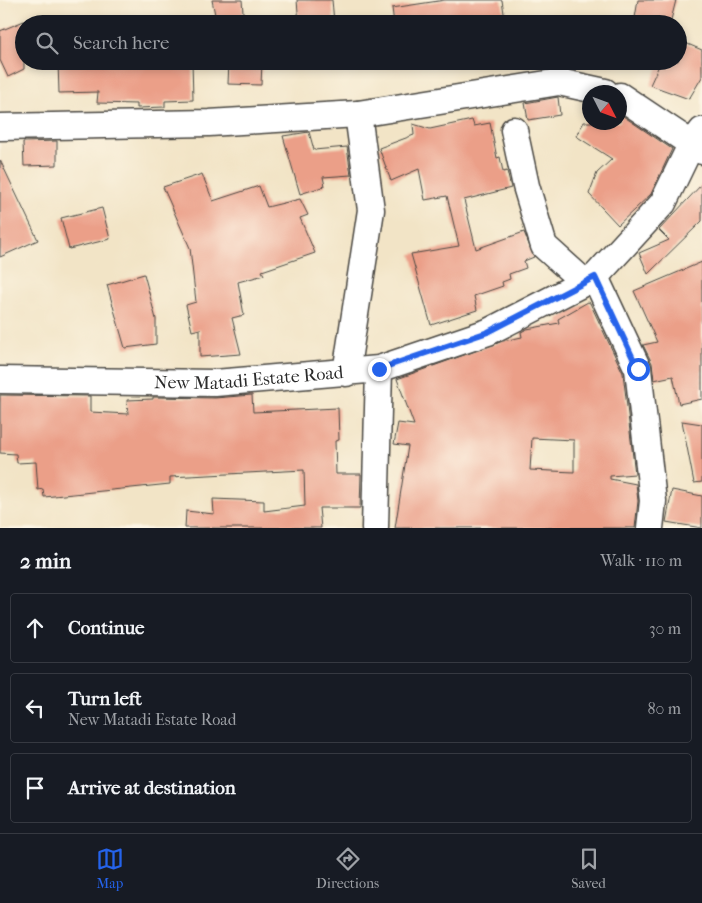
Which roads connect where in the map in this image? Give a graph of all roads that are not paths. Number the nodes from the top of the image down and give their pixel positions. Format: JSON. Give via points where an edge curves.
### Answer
{"nodes":[{"id":1,"x":582,"y":87,"type":"edge"},
{"id":2,"x":627,"y":100,"type":"edge"},
{"id":3,"x":358,"y":114,"type":"junction"},
{"id":4,"x":0,"y":127,"type":"edge"},
{"id":5,"x":514,"y":130,"type":"dead end"},
{"id":6,"x":698,"y":142,"type":"edge"},
{"id":7,"x":590,"y":280,"type":"junction"},
{"id":8,"x":379,"y":369,"type":"junction"},
{"id":9,"x":346,"y":372,"type":"junction"},
{"id":10,"x":0,"y":380,"type":"edge"},
{"id":11,"x":375,"y":528,"type":"edge"},
{"id":12,"x":650,"y":528,"type":"edge"}],
"edges":[{"from":1,"to":3,"type":"street","via":[[559,82]]},
{"from":2,"to":6,"type":"street"},
{"from":3,"to":4,"type":"street","via":[[209,124]]},
{"from":3,"to":9,"type":"street","via":[[371,210]]},
{"from":5,"to":7,"type":"street","via":[[544,246]]},
{"from":6,"to":7,"type":"street","name":"New Matadi Estate Road","via":[[663,203]]},
{"from":7,"to":8,"type":"street","name":"New Matadi Estate Road","via":[[488,332]]},
{"from":7,"to":12,"type":"street","via":[[638,369],[654,500]]},
{"from":8,"to":9,"type":"street","name":"New Matadi Estate Road"},
{"from":8,"to":11,"type":"street"},
{"from":9,"to":10,"type":"street","name":"New Matadi Estate Road","via":[[215,383]]}]}
